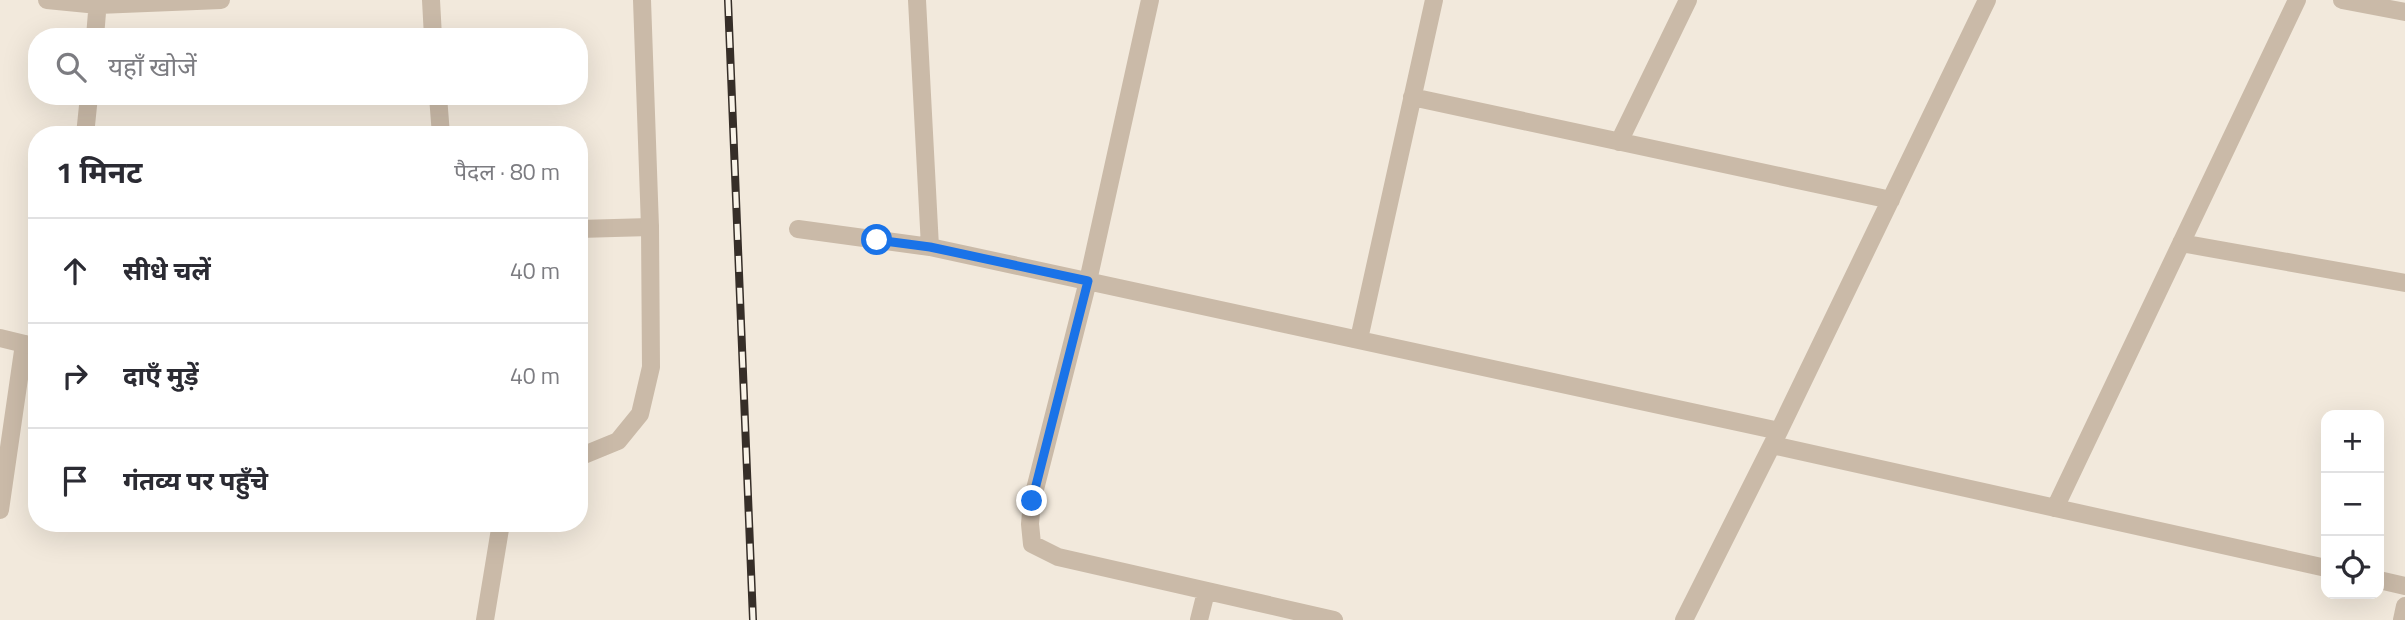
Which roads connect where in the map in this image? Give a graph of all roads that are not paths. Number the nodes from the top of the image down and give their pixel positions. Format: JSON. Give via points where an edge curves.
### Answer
{"nodes":[{"id":1,"x":47,"y":0,"type":"edge"},
{"id":2,"x":222,"y":0,"type":"edge"},
{"id":3,"x":431,"y":0,"type":"edge"},
{"id":4,"x":642,"y":0,"type":"edge"},
{"id":5,"x":917,"y":0,"type":"edge"},
{"id":6,"x":1150,"y":0,"type":"edge"},
{"id":7,"x":1433,"y":0,"type":"edge"},
{"id":8,"x":1688,"y":0,"type":"edge"},
{"id":9,"x":1987,"y":0,"type":"edge"},
{"id":10,"x":2297,"y":0,"type":"edge"},
{"id":11,"x":2342,"y":0,"type":"edge"},
{"id":12,"x":98,"y":3,"type":"edge"},
{"id":13,"x":2405,"y":12,"type":"edge"},
{"id":14,"x":96,"y":28,"type":"edge"},
{"id":15,"x":433,"y":28,"type":"edge"},
{"id":16,"x":1412,"y":97,"type":"junction"},
{"id":17,"x":88,"y":105,"type":"edge"},
{"id":18,"x":439,"y":105,"type":"edge"},
{"id":19,"x":86,"y":126,"type":"edge"},
{"id":20,"x":440,"y":126,"type":"edge"},
{"id":21,"x":1619,"y":142,"type":"junction"},
{"id":22,"x":1891,"y":200,"type":"junction"},
{"id":23,"x":650,"y":227,"type":"junction"},
{"id":24,"x":588,"y":229,"type":"edge"},
{"id":25,"x":798,"y":229,"type":"dead end"},
{"id":26,"x":2181,"y":243,"type":"junction"},
{"id":27,"x":930,"y":247,"type":"junction"},
{"id":28,"x":1088,"y":281,"type":"junction"},
{"id":29,"x":2405,"y":283,"type":"edge"},
{"id":30,"x":0,"y":338,"type":"edge"},
{"id":31,"x":1359,"y":339,"type":"junction"},
{"id":32,"x":28,"y":345,"type":"edge"},
{"id":33,"x":28,"y":357,"type":"edge"},
{"id":34,"x":1776,"y":438,"type":"junction"},
{"id":35,"x":588,"y":453,"type":"edge"},
{"id":36,"x":2055,"y":508,"type":"junction"},
{"id":37,"x":0,"y":510,"type":"edge"},
{"id":38,"x":500,"y":532,"type":"edge"},
{"id":39,"x":2321,"y":567,"type":"edge"},
{"id":40,"x":2384,"y":581,"type":"edge"},
{"id":41,"x":2405,"y":586,"type":"edge"},
{"id":42,"x":1206,"y":592,"type":"junction"},
{"id":43,"x":2405,"y":606,"type":"edge"},
{"id":44,"x":485,"y":620,"type":"edge"},
{"id":45,"x":1199,"y":620,"type":"edge"},
{"id":46,"x":1334,"y":620,"type":"edge"},
{"id":47,"x":1684,"y":620,"type":"edge"},
{"id":48,"x":2402,"y":620,"type":"edge"}],
"edges":[{"from":1,"to":12,"type":"street"},
{"from":2,"to":12,"type":"street"},
{"from":3,"to":15,"type":"street"},
{"from":4,"to":23,"type":"street"},
{"from":5,"to":27,"type":"street"},
{"from":6,"to":28,"type":"street"},
{"from":7,"to":16,"type":"street"},
{"from":8,"to":21,"type":"street"},
{"from":9,"to":22,"type":"street"},
{"from":10,"to":26,"type":"street"},
{"from":11,"to":13,"type":"street"},
{"from":12,"to":14,"type":"street"},
{"from":16,"to":21,"type":"street"},
{"from":16,"to":31,"type":"street"},
{"from":17,"to":19,"type":"street"},
{"from":18,"to":20,"type":"street"},
{"from":21,"to":22,"type":"street"},
{"from":22,"to":34,"type":"street"},
{"from":23,"to":24,"type":"street"},
{"from":23,"to":35,"type":"street","via":[[650,367],[640,414],[618,441]]},
{"from":25,"to":27,"type":"street"},
{"from":26,"to":29,"type":"street"},
{"from":26,"to":36,"type":"street"},
{"from":27,"to":28,"type":"street"},
{"from":28,"to":31,"type":"street"},
{"from":28,"to":42,"type":"street","via":[[1032,501],[1032,544],[1058,557]]},
{"from":30,"to":32,"type":"street"},
{"from":31,"to":34,"type":"street"},
{"from":33,"to":37,"type":"street"},
{"from":34,"to":36,"type":"street"},
{"from":34,"to":47,"type":"street"},
{"from":36,"to":39,"type":"street"},
{"from":38,"to":44,"type":"street"},
{"from":40,"to":41,"type":"street"},
{"from":42,"to":45,"type":"street"},
{"from":42,"to":46,"type":"street"},
{"from":43,"to":48,"type":"street"}]}
